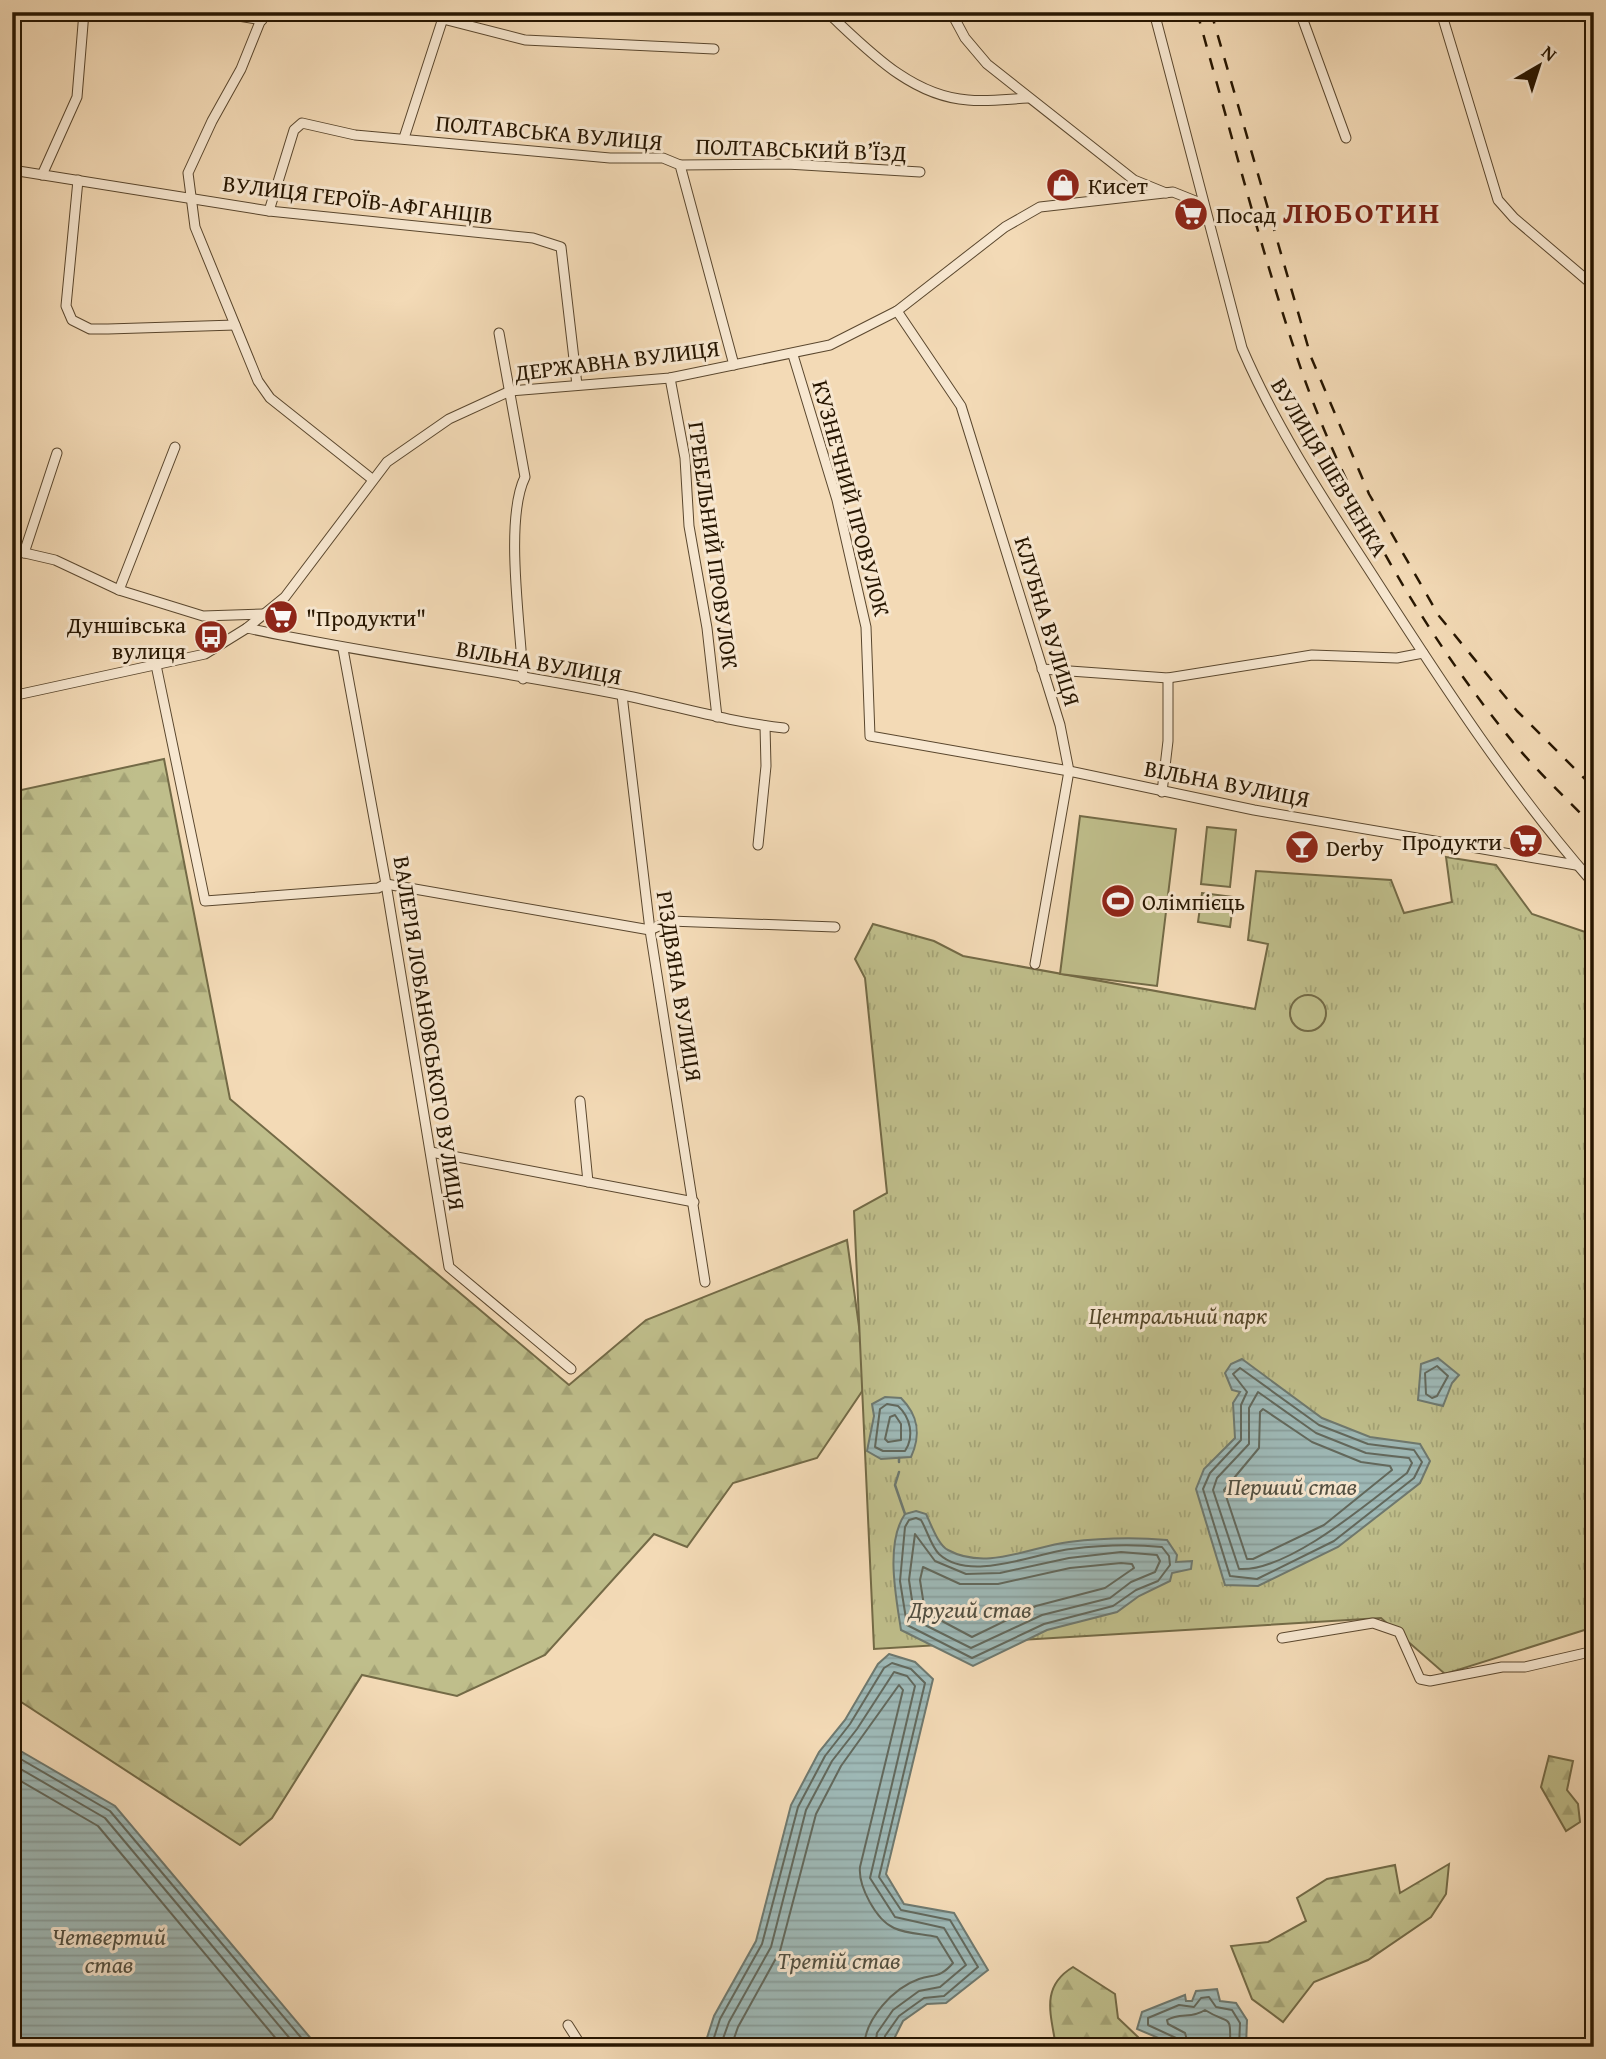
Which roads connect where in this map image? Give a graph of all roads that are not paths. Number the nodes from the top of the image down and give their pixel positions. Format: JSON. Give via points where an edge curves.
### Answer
{"nodes":[{"id":1,"x":85,"y":12,"type":"edge"},
{"id":2,"x":214,"y":12,"type":"edge"},
{"id":3,"x":827,"y":12,"type":"edge"},
{"id":4,"x":951,"y":12,"type":"edge"},
{"id":5,"x":1154,"y":12,"type":"edge"},
{"id":6,"x":1300,"y":12,"type":"edge"},
{"id":7,"x":1441,"y":12,"type":"edge"},
{"id":8,"x":263,"y":16,"type":"edge"},
{"id":9,"x":444,"y":16,"type":"edge"},
{"id":10,"x":714,"y":50,"type":"dead end"},
{"id":11,"x":1028,"y":98,"type":"junction"},
{"id":12,"x":404,"y":138,"type":"junction"},
{"id":13,"x":1346,"y":138,"type":"dead end"},
{"id":14,"x":680,"y":165,"type":"junction"},
{"id":15,"x":12,"y":170,"type":"edge"},
{"id":16,"x":920,"y":172,"type":"dead end"},
{"id":17,"x":42,"y":175,"type":"junction"},
{"id":18,"x":78,"y":180,"type":"junction"},
{"id":19,"x":1168,"y":193,"type":"junction"},
{"id":20,"x":191,"y":199,"type":"junction"},
{"id":21,"x":1203,"y":204,"type":"junction"},
{"id":22,"x":270,"y":211,"type":"junction"},
{"id":23,"x":1594,"y":286,"type":"edge"},
{"id":24,"x":897,"y":311,"type":"junction"},
{"id":25,"x":235,"y":325,"type":"junction"},
{"id":26,"x":499,"y":333,"type":"dead end"},
{"id":27,"x":793,"y":355,"type":"junction"},
{"id":28,"x":734,"y":365,"type":"junction"},
{"id":29,"x":670,"y":378,"type":"junction"},
{"id":30,"x":577,"y":385,"type":"junction"},
{"id":31,"x":510,"y":391,"type":"junction"},
{"id":32,"x":175,"y":447,"type":"dead end"},
{"id":33,"x":57,"y":453,"type":"dead end"},
{"id":34,"x":372,"y":479,"type":"junction"},
{"id":35,"x":12,"y":550,"type":"edge"},
{"id":36,"x":24,"y":553,"type":"junction"},
{"id":37,"x":119,"y":590,"type":"junction"},
{"id":38,"x":262,"y":614,"type":"junction"},
{"id":39,"x":247,"y":628,"type":"junction"},
{"id":40,"x":343,"y":649,"type":"junction"},
{"id":41,"x":1423,"y":653,"type":"junction"},
{"id":42,"x":156,"y":664,"type":"junction"},
{"id":43,"x":1042,"y":669,"type":"junction"},
{"id":44,"x":1168,"y":678,"type":"junction"},
{"id":45,"x":523,"y":679,"type":"junction"},
{"id":46,"x":622,"y":695,"type":"junction"},
{"id":47,"x":12,"y":696,"type":"edge"},
{"id":48,"x":717,"y":717,"type":"junction"},
{"id":49,"x":765,"y":726,"type":"junction"},
{"id":50,"x":784,"y":727,"type":"dead end"},
{"id":51,"x":870,"y":736,"type":"joint"},
{"id":52,"x":1069,"y":771,"type":"junction"},
{"id":53,"x":1163,"y":792,"type":"junction"},
{"id":54,"x":758,"y":845,"type":"dead end"},
{"id":55,"x":1576,"y":864,"type":"junction"},
{"id":56,"x":386,"y":884,"type":"junction"},
{"id":57,"x":1594,"y":884,"type":"edge"},
{"id":58,"x":835,"y":927,"type":"dead end"},
{"id":59,"x":650,"y":930,"type":"junction"},
{"id":60,"x":1035,"y":964,"type":"dead end"},
{"id":61,"x":580,"y":1101,"type":"dead end"},
{"id":62,"x":431,"y":1152,"type":"junction"},
{"id":63,"x":588,"y":1182,"type":"junction"},
{"id":64,"x":694,"y":1202,"type":"junction"},
{"id":65,"x":705,"y":1282,"type":"dead end"},
{"id":66,"x":570,"y":1369,"type":"dead end"},
{"id":67,"x":1282,"y":1638,"type":"dead end"},
{"id":68,"x":1594,"y":1651,"type":"edge"},
{"id":69,"x":568,"y":2025,"type":"dead end"},
{"id":70,"x":582,"y":2047,"type":"edge"}],
"edges":[{"from":1,"to":17,"type":"street","via":[[77,97]]},
{"from":2,"to":8,"type":"street"},
{"from":3,"to":11,"type":"street","via":[[876,58],[924,88],[968,100]]},
{"from":4,"to":11,"type":"street","via":[[975,52]]},
{"from":5,"to":21,"type":"street","name":"ВУЛИЦЯ ШЕВЧЕНКА"},
{"from":6,"to":13,"type":"street"},
{"from":7,"to":23,"type":"street","via":[[1497,200]]},
{"from":8,"to":20,"type":"street","via":[[188,173]]},
{"from":9,"to":10,"type":"street","via":[[526,40]]},
{"from":9,"to":12,"type":"street"},
{"from":11,"to":19,"type":"street","via":[[1134,180]]},
{"from":12,"to":14,"type":"street","name":"ПОЛТАВСЬКА ВУЛИЦЯ","via":[[610,158],[663,158]]},
{"from":12,"to":22,"type":"street","name":"ПОЛТАВСЬКА ВУЛИЦЯ","via":[[355,135],[302,123],[294,130]]},
{"from":14,"to":16,"type":"street","name":"ПОЛТАВСЬКИЙ В’ЇЗД","via":[[787,164]]},
{"from":14,"to":28,"type":"street","name":"ПОЛТАВСЬКА ВУЛИЦЯ"},
{"from":15,"to":17,"type":"street","name":"ВУЛИЦЯ ГЕРОЇВ-АФГАНЦІВ"},
{"from":17,"to":18,"type":"street","name":"ВУЛИЦЯ ГЕРОЇВ-АФГАНЦІВ"},
{"from":18,"to":20,"type":"street","name":"ВУЛИЦЯ ГЕРОЇВ-АФГАНЦІВ"},
{"from":18,"to":25,"type":"street","via":[[66,306],[72,320],[108,329]]},
{"from":19,"to":21,"type":"street","name":"ДЕРЖАВНА ВУЛИЦЯ"},
{"from":19,"to":24,"type":"street","name":"ДЕРЖАВНА ВУЛИЦЯ","via":[[1040,207],[1004,227]]},
{"from":20,"to":22,"type":"street","name":"ВУЛИЦЯ ГЕРОЇВ-АФГАНЦІВ"},
{"from":20,"to":25,"type":"street","via":[[195,228]]},
{"from":21,"to":41,"type":"street","name":"ВУЛИЦЯ ШЕВЧЕНКА","via":[[1242,348],[1262,394]]},
{"from":22,"to":30,"type":"street","name":"ВУЛИЦЯ ГЕРОЇВ-АФГАНЦІВ","via":[[533,238],[561,247]]},
{"from":24,"to":27,"type":"street","name":"ДЕРЖАВНА ВУЛИЦЯ","via":[[830,345]]},
{"from":24,"to":43,"type":"street","name":"КЛУБНА ВУЛИЦЯ","via":[[961,406]]},
{"from":25,"to":34,"type":"street","via":[[258,381],[270,397]]},
{"from":26,"to":31,"type":"street"},
{"from":27,"to":28,"type":"street","name":"ДЕРЖАВНА ВУЛИЦЯ"},
{"from":27,"to":51,"type":"street","name":"КУЗНЕЧНИЙ ПРОВУЛОК","via":[[837,500],[866,627]]},
{"from":28,"to":29,"type":"street","name":"ДЕРЖАВНА ВУЛИЦЯ"},
{"from":29,"to":30,"type":"street","name":"ДЕРЖАВНА ВУЛИЦЯ"},
{"from":29,"to":48,"type":"street","name":"ГРЕБЕЛЬНИЙ ПРОВУЛОК","via":[[685,458],[689,526]]},
{"from":30,"to":31,"type":"street","name":"ДЕРЖАВНА ВУЛИЦЯ"},
{"from":31,"to":34,"type":"street","name":"ДЕРЖАВНА ВУЛИЦЯ","via":[[449,419],[387,462]]},
{"from":31,"to":45,"type":"street","via":[[525,477],[519,489],[516,538]]},
{"from":32,"to":37,"type":"street"},
{"from":33,"to":36,"type":"street"},
{"from":34,"to":38,"type":"street","name":"ДЕРЖАВНА ВУЛИЦЯ","via":[[285,597]]},
{"from":35,"to":36,"type":"street"},
{"from":36,"to":37,"type":"street","via":[[55,560]]},
{"from":37,"to":38,"type":"street","via":[[203,616]]},
{"from":38,"to":39,"type":"street","name":"ДЕРЖАВНА ВУЛИЦЯ"},
{"from":39,"to":40,"type":"street","name":"ВІЛЬНА ВУЛИЦЯ"},
{"from":39,"to":42,"type":"street","name":"ДЕРЖАВНА ВУЛИЦЯ","via":[[205,654]]},
{"from":40,"to":45,"type":"street","name":"ВІЛЬНА ВУЛИЦЯ"},
{"from":40,"to":56,"type":"street","name":"ВАЛЕРІЯ ЛОБАНОВСЬКОГО ВУЛИЦЯ"},
{"from":41,"to":44,"type":"street","via":[[1397,658],[1312,655]]},
{"from":41,"to":55,"type":"street","name":"ВУЛИЦЯ ШЕВЧЕНКА","via":[[1548,833]]},
{"from":42,"to":47,"type":"street","name":"ДЕРЖАВНА ВУЛИЦЯ"},
{"from":42,"to":56,"type":"street","via":[[205,901]]},
{"from":43,"to":44,"type":"street"},
{"from":43,"to":52,"type":"street","name":"КЛУБНА ВУЛИЦЯ"},
{"from":44,"to":53,"type":"street"},
{"from":45,"to":46,"type":"street","name":"ВІЛЬНА ВУЛИЦЯ"},
{"from":46,"to":48,"type":"street","name":"ВІЛЬНА ВУЛИЦЯ"},
{"from":46,"to":59,"type":"street","name":"РІЗДВЯНА ВУЛИЦЯ"},
{"from":48,"to":49,"type":"street","name":"ВІЛЬНА ВУЛИЦЯ"},
{"from":49,"to":50,"type":"street","name":"ВІЛЬНА ВУЛИЦЯ"},
{"from":49,"to":54,"type":"street"},
{"from":51,"to":52,"type":"street","name":"ВІЛЬНА ВУЛИЦЯ"},
{"from":52,"to":53,"type":"street","name":"ВІЛЬНА ВУЛИЦЯ"},
{"from":52,"to":60,"type":"street","name":"КЛУБНА ВУЛИЦЯ"},
{"from":53,"to":55,"type":"street","name":"ВІЛЬНА ВУЛИЦЯ"},
{"from":55,"to":57,"type":"street","name":"ВУЛИЦЯ ШЕВЧЕНКА"},
{"from":56,"to":59,"type":"street"},
{"from":56,"to":62,"type":"street","name":"ВАЛЕРІЯ ЛОБАНОВСЬКОГО ВУЛИЦЯ"},
{"from":58,"to":59,"type":"street","via":[[670,921]]},
{"from":59,"to":64,"type":"street","name":"РІЗДВЯНА ВУЛИЦЯ"},
{"from":61,"to":63,"type":"street"},
{"from":62,"to":63,"type":"street"},
{"from":62,"to":66,"type":"street","name":"ВАЛЕРІЯ ЛОБАНОВСЬКОГО ВУЛИЦЯ","via":[[449,1267]]},
{"from":63,"to":64,"type":"street"},
{"from":64,"to":65,"type":"street","name":"РІЗДВЯНА ВУЛИЦЯ"},
{"from":67,"to":68,"type":"street","via":[[1385,1625],[1399,1632],[1420,1679],[1430,1681]]},
{"from":69,"to":70,"type":"street"}]}
